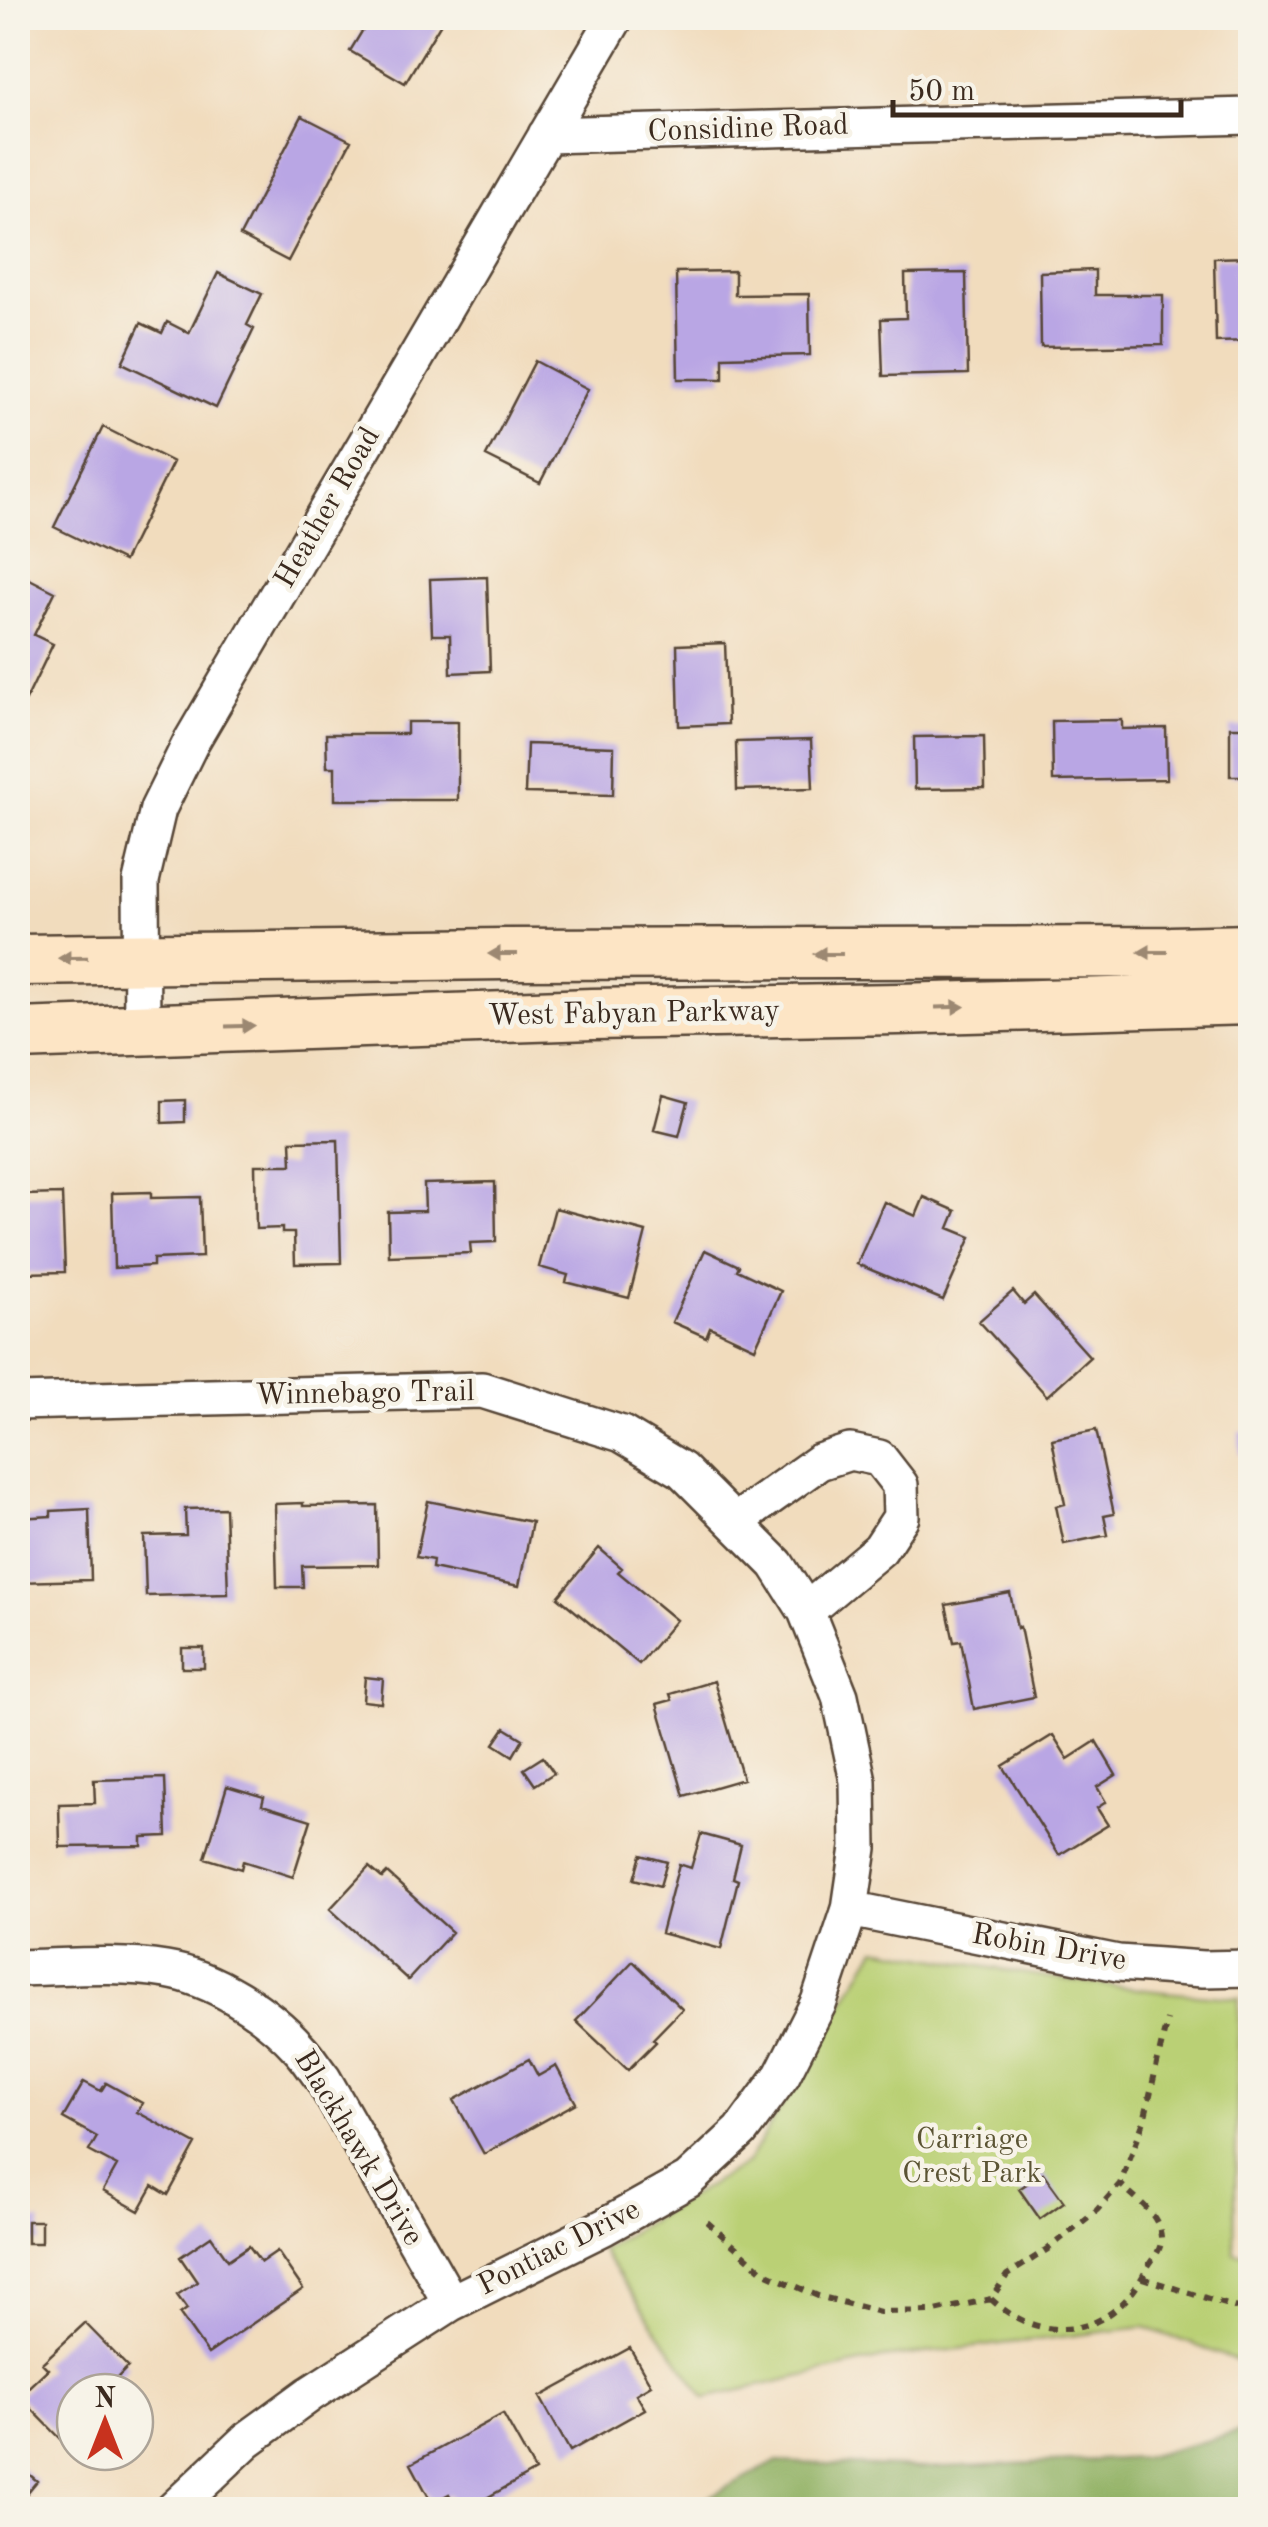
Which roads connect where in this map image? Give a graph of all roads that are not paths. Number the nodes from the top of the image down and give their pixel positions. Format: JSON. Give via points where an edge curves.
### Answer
{"nodes":[{"id":1,"x":614,"y":18,"type":"edge"},
{"id":2,"x":1250,"y":116,"type":"edge"},
{"id":3,"x":546,"y":134,"type":"junction"},
{"id":4,"x":1250,"y":950,"type":"edge"},
{"id":5,"x":142,"y":957,"type":"junction"},
{"id":6,"x":18,"y":960,"type":"edge"},
{"id":7,"x":1250,"y":999,"type":"edge"},
{"id":8,"x":142,"y":1030,"type":"junction"},
{"id":9,"x":18,"y":1034,"type":"edge"},
{"id":10,"x":18,"y":1402,"type":"edge"},
{"id":11,"x":735,"y":1522,"type":"junction"},
{"id":12,"x":806,"y":1611,"type":"junction"},
{"id":13,"x":850,"y":1908,"type":"junction"},
{"id":14,"x":18,"y":1968,"type":"edge"},
{"id":15,"x":1250,"y":1968,"type":"edge"},
{"id":16,"x":451,"y":2303,"type":"junction"},
{"id":17,"x":172,"y":2510,"type":"edge"}],
"edges":[{"from":1,"to":3,"type":"street","name":"Heather Road"},
{"from":2,"to":3,"type":"street","name":"Considine Road"},
{"from":3,"to":5,"type":"street","name":"Heather Road","via":[[191,742],[158,810],[141,881]]},
{"from":4,"to":5,"type":"main road","name":"West Fabyan Parkway","one_way":true},
{"from":5,"to":6,"type":"main road","name":"West Fabyan Parkway","one_way":true},
{"from":5,"to":8,"type":"street","name":"Heather Road"},
{"from":8,"to":7,"type":"main road","name":"West Fabyan Parkway","one_way":true},
{"from":8,"to":9,"type":"main road","name":"West Fabyan Parkway"},
{"from":10,"to":11,"type":"street","name":"Winnebago Trail","via":[[482,1390],[622,1434],[682,1470]]},
{"from":11,"to":12,"type":"street","name":"Winnebago Trail","via":[[776,1564]]},
{"from":11,"to":12,"type":"street","via":[[819,1462],[850,1452],[879,1458],[900,1485],[901,1517],[880,1549]]},
{"from":12,"to":13,"type":"street","name":"Winnebago Trail","via":[[840,1696],[858,1781],[859,1848]]},
{"from":13,"to":15,"type":"street","name":"Robin Drive","via":[[1118,1963]]},
{"from":13,"to":16,"type":"street","name":"Pontiac Drive","via":[[819,2002],[782,2075],[741,2131],[688,2180]]},
{"from":14,"to":16,"type":"street","name":"Blackhawk Drive","via":[[168,1970],[224,1990],[273,2024],[322,2079]]},
{"from":16,"to":17,"type":"street","name":"Pontiac Drive","via":[[294,2405]]}]}
